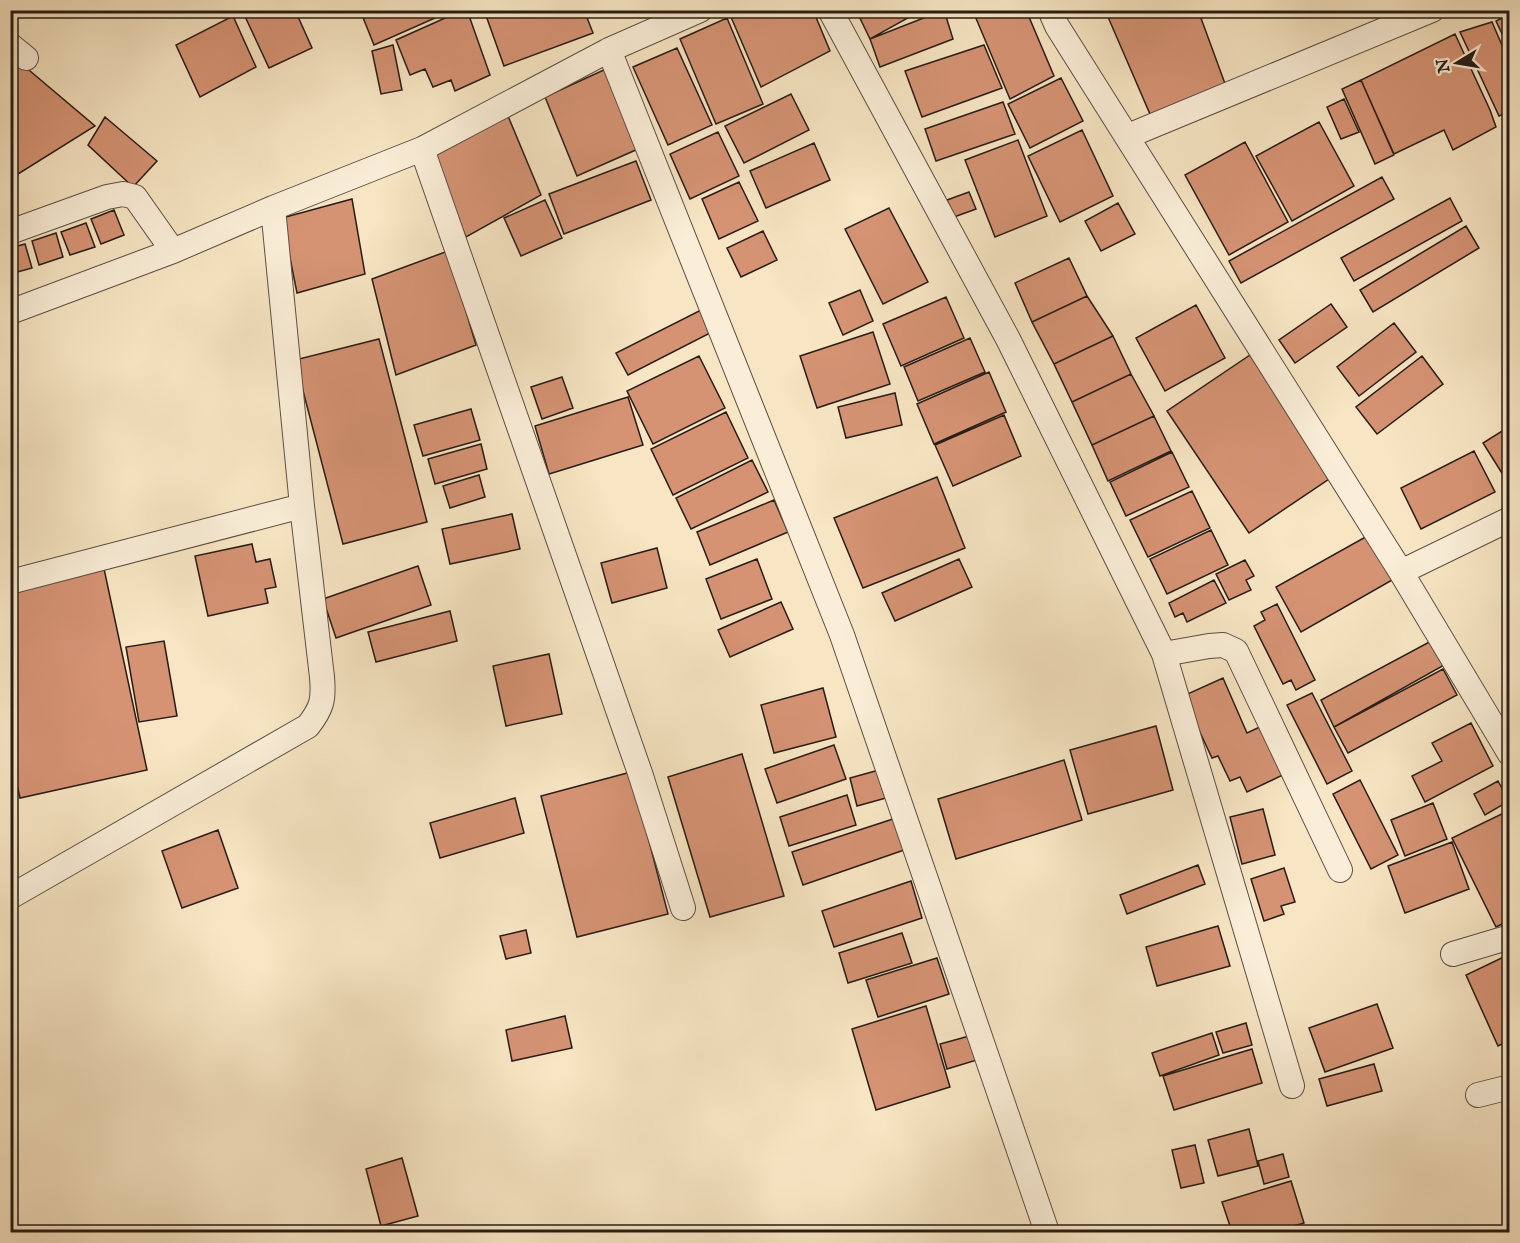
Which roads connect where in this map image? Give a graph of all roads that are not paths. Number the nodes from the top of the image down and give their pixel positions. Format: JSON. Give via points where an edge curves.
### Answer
{"nodes":[{"id":1,"x":700,"y":10,"type":"edge"},
{"id":2,"x":830,"y":10,"type":"edge"},
{"id":3,"x":1050,"y":10,"type":"edge"},
{"id":4,"x":1432,"y":10,"type":"edge"},
{"id":5,"x":609,"y":50,"type":"junction"},
{"id":6,"x":1128,"y":136,"type":"junction"},
{"id":7,"x":422,"y":149,"type":"junction"},
{"id":8,"x":273,"y":208,"type":"junction"},
{"id":9,"x":10,"y":232,"type":"edge"},
{"id":10,"x":172,"y":251,"type":"junction"},
{"id":11,"x":10,"y":312,"type":"edge"},
{"id":12,"x":302,"y":506,"type":"junction"},
{"id":13,"x":1509,"y":519,"type":"edge"},
{"id":14,"x":1401,"y":572,"type":"junction"},
{"id":15,"x":10,"y":582,"type":"edge"},
{"id":16,"x":1164,"y":654,"type":"junction"},
{"id":17,"x":1509,"y":754,"type":"edge"},
{"id":18,"x":1340,"y":870,"type":"dead end"},
{"id":19,"x":10,"y":897,"type":"edge"},
{"id":20,"x":683,"y":909,"type":"dead end"},
{"id":21,"x":1509,"y":937,"type":"edge"},
{"id":22,"x":1453,"y":954,"type":"dead end"},
{"id":23,"x":1292,"y":1086,"type":"dead end"},
{"id":24,"x":1509,"y":1087,"type":"edge"},
{"id":25,"x":1478,"y":1095,"type":"dead end"},
{"id":26,"x":1047,"y":1233,"type":"edge"}],
"edges":[{"from":1,"to":5,"type":"street"},
{"from":2,"to":16,"type":"street","via":[[1008,339]]},
{"from":3,"to":6,"type":"street"},
{"from":4,"to":6,"type":"street"},
{"from":5,"to":7,"type":"street"},
{"from":5,"to":26,"type":"street","via":[[842,635]]},
{"from":6,"to":14,"type":"street"},
{"from":7,"to":8,"type":"street"},
{"from":7,"to":20,"type":"street","via":[[640,773]]},
{"from":8,"to":10,"type":"street"},
{"from":8,"to":12,"type":"street"},
{"from":9,"to":10,"type":"street","via":[[123,194],[135,197]]},
{"from":10,"to":11,"type":"street"},
{"from":12,"to":15,"type":"street"},
{"from":12,"to":19,"type":"street","via":[[322,677],[320,711],[308,726]]},
{"from":13,"to":14,"type":"street"},
{"from":14,"to":17,"type":"street"},
{"from":16,"to":18,"type":"street","via":[[1223,645],[1236,651]]},
{"from":16,"to":23,"type":"street"},
{"from":21,"to":22,"type":"street"},
{"from":24,"to":25,"type":"street"}]}
